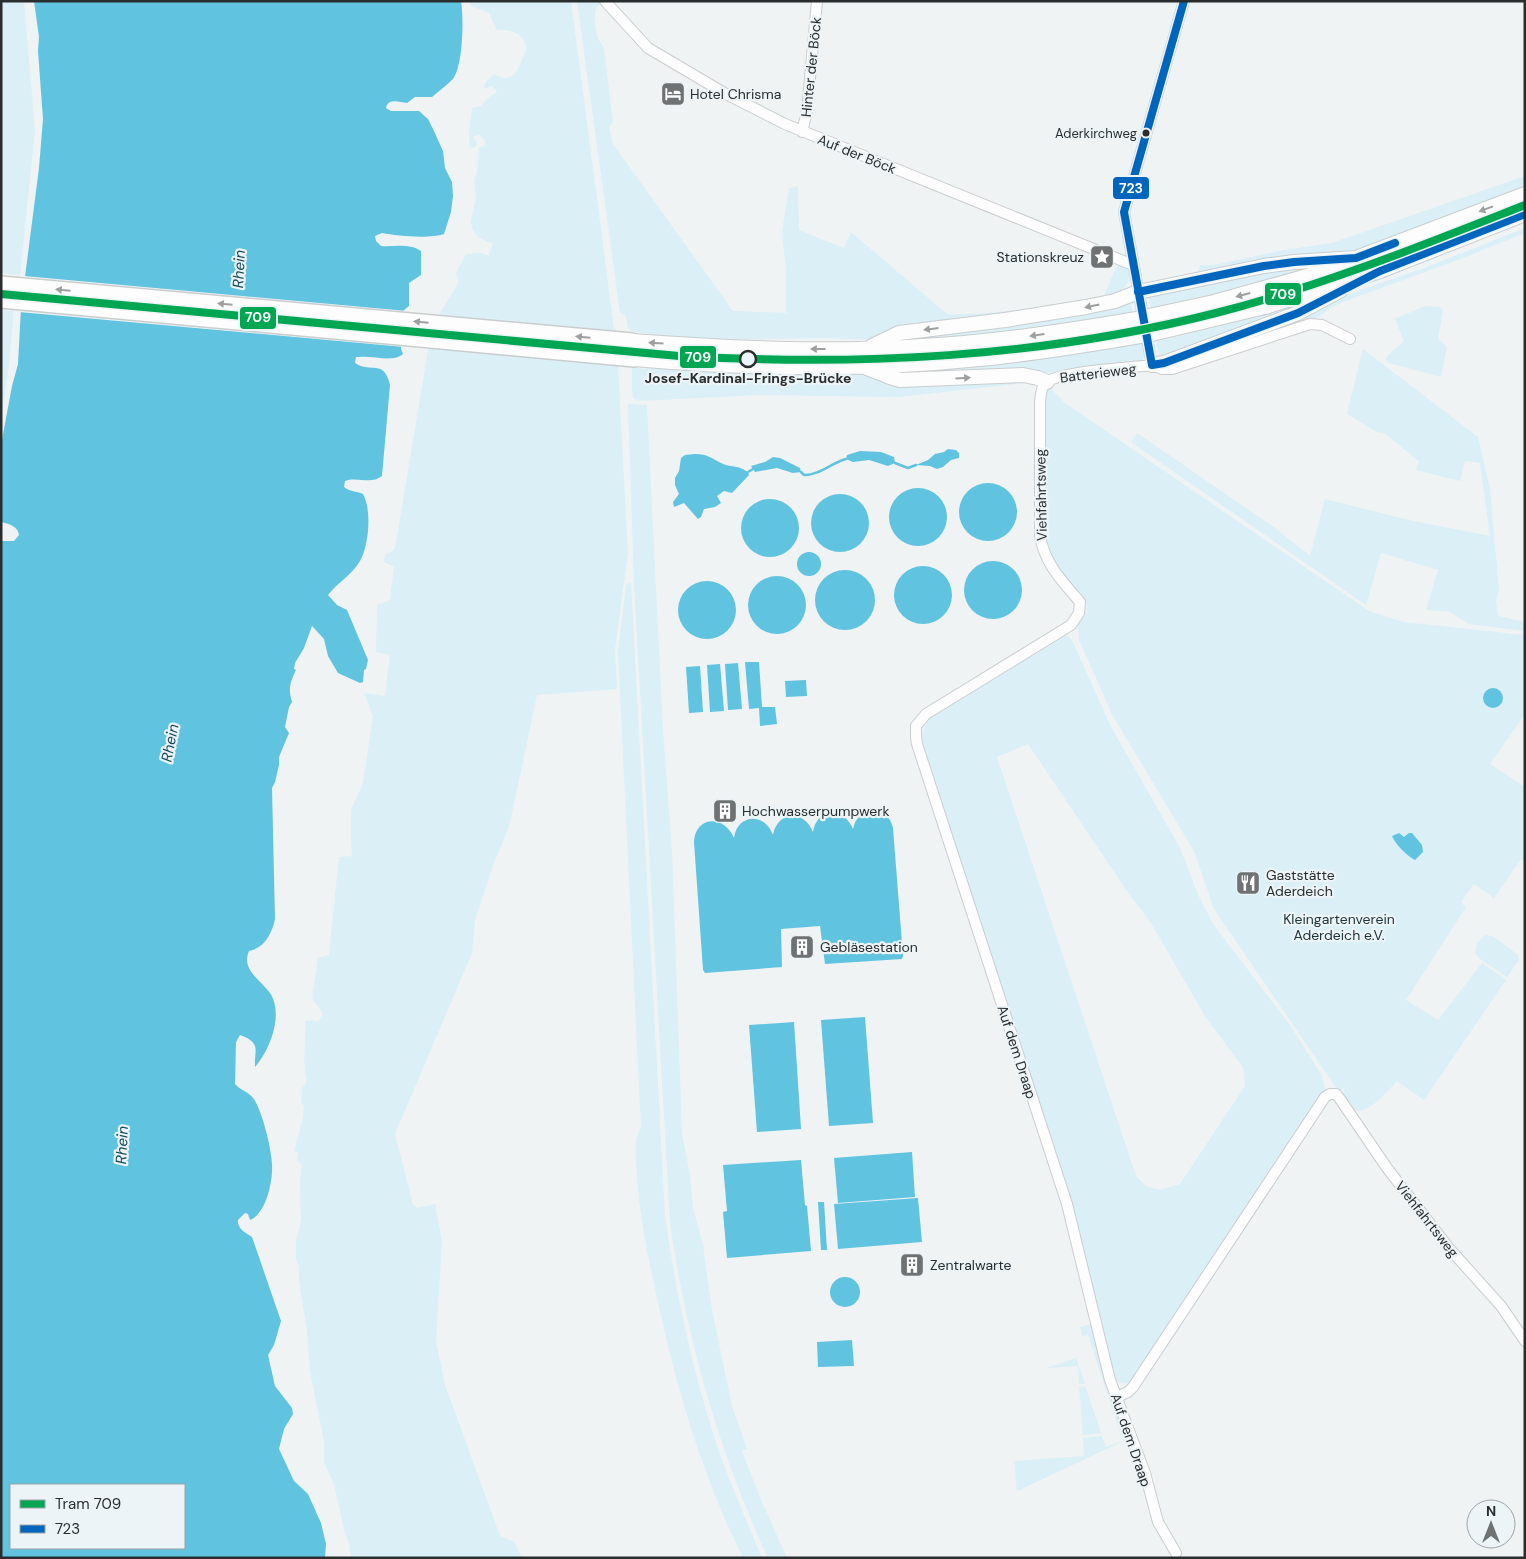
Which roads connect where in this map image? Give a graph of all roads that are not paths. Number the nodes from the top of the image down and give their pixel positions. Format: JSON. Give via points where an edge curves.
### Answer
{"nodes":[{"id":1,"x":605,"y":1,"type":"edge"},
{"id":2,"x":817,"y":1,"type":"edge"},
{"id":3,"x":1184,"y":1,"type":"edge"},
{"id":4,"x":802,"y":132,"type":"junction"},
{"id":5,"x":1525,"y":194,"type":"edge"},
{"id":6,"x":1525,"y":214,"type":"edge"},
{"id":7,"x":1356,"y":258,"type":"junction"},
{"id":8,"x":1133,"y":265,"type":"junction"},
{"id":9,"x":1380,"y":271,"type":"junction"},
{"id":10,"x":1,"y":284,"type":"edge"},
{"id":11,"x":1138,"y":292,"type":"junction"},
{"id":12,"x":1,"y":300,"type":"edge"},
{"id":13,"x":1350,"y":339,"type":"dead end"},
{"id":14,"x":632,"y":341,"type":"joint"},
{"id":15,"x":867,"y":349,"type":"junction"},
{"id":16,"x":634,"y":359,"type":"joint"},
{"id":17,"x":864,"y":366,"type":"junction"},
{"id":18,"x":1152,"y":366,"type":"junction"},
{"id":19,"x":1047,"y":382,"type":"junction"},
{"id":20,"x":1071,"y":625,"type":"joint"},
{"id":21,"x":1525,"y":1341,"type":"edge"},
{"id":22,"x":1117,"y":1397,"type":"junction"},
{"id":23,"x":1176,"y":1553,"type":"dead end"}],
"edges":[{"from":1,"to":4,"type":"street","name":"Auf der Böck","via":[[648,48],[726,94]]},
{"from":2,"to":4,"type":"street","name":"Hinter der Böck","via":[[807,111]]},
{"from":3,"to":8,"type":"street","via":[[1124,212]]},
{"from":4,"to":8,"type":"street","name":"Auf der Böck"},
{"from":5,"to":7,"type":"main road","one_way":true},
{"from":6,"to":9,"type":"main road"},
{"from":7,"to":11,"type":"main road","via":[[1264,266]]},
{"from":7,"to":15,"type":"main road","one_way":true,"via":[[1261,290],[1143,318],[985,341]]},
{"from":8,"to":11,"type":"street"},
{"from":9,"to":17,"type":"main road","via":[[1265,307],[1146,335],[977,360]]},
{"from":9,"to":18,"type":"main road","via":[[1298,313]]},
{"from":14,"to":10,"type":"highway","one_way":true},
{"from":11,"to":15,"type":"main road","one_way":true,"via":[[1086,307],[899,334]]},
{"from":11,"to":18,"type":"street"},
{"from":12,"to":16,"type":"highway"},
{"from":13,"to":18,"type":"street","name":"Batterieweg","via":[[1322,325],[1310,324],[1172,369]]},
{"from":15,"to":14,"type":"main road","one_way":true,"via":[[725,347]]},
{"from":16,"to":17,"type":"main road","via":[[717,366]]},
{"from":17,"to":19,"type":"main road","one_way":true,"via":[[900,380],[1023,375]]},
{"from":18,"to":19,"type":"street","name":"Batterieweg","via":[[1067,374]]},
{"from":19,"to":20,"type":"street","name":"Viehfahrtsweg","via":[[1040,401],[1040,535],[1052,569],[1081,604]]},
{"from":20,"to":22,"type":"street","name":"Auf dem Draap","via":[[926,714],[916,726],[916,737],[1067,1204],[1104,1359]]},
{"from":21,"to":22,"type":"street","name":"Viehfahrtsweg","via":[[1496,1299],[1448,1247],[1387,1168],[1340,1099],[1330,1094],[1133,1387]]},
{"from":22,"to":23,"type":"street","name":"Auf dem Draap","via":[[1145,1473],[1158,1522]]}]}
